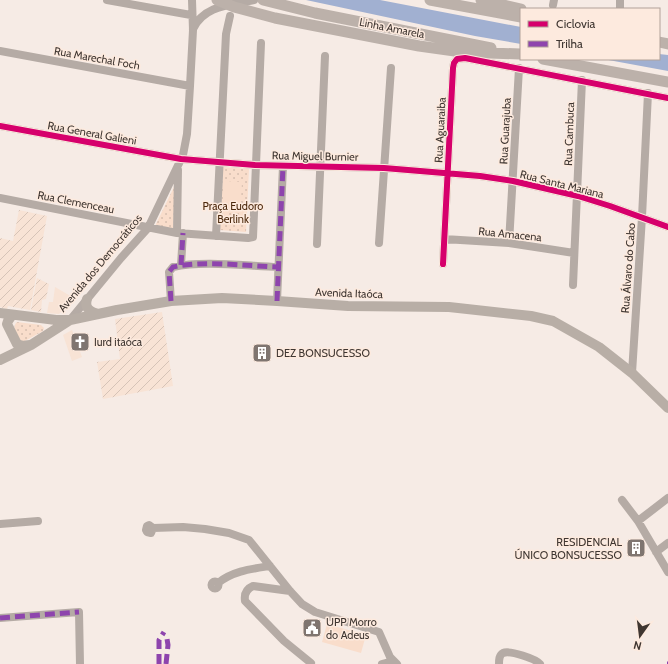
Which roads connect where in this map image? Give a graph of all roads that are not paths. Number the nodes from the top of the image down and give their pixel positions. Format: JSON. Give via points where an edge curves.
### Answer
{"nodes":[{"id":1,"x":107,"y":0,"type":"edge"},
{"id":2,"x":192,"y":0,"type":"edge"},
{"id":3,"x":217,"y":0,"type":"edge"},
{"id":4,"x":254,"y":0,"type":"edge"},
{"id":5,"x":263,"y":0,"type":"edge"},
{"id":6,"x":430,"y":0,"type":"edge"},
{"id":7,"x":481,"y":0,"type":"edge"},
{"id":8,"x":229,"y":11,"type":"junction"},
{"id":9,"x":520,"y":14,"type":"edge"},
{"id":10,"x":520,"y":14,"type":"edge"},
{"id":11,"x":191,"y":15,"type":"junction"},
{"id":12,"x":193,"y":30,"type":"junction"},
{"id":13,"x":261,"y":43,"type":"dead end"},
{"id":14,"x":0,"y":51,"type":"edge"},
{"id":15,"x":520,"y":54,"type":"edge"},
{"id":16,"x":520,"y":54,"type":"edge"},
{"id":17,"x":325,"y":56,"type":"dead end"},
{"id":18,"x":548,"y":60,"type":"edge"},
{"id":19,"x":391,"y":68,"type":"dead end"},
{"id":20,"x":519,"y":68,"type":"junction"},
{"id":21,"x":582,"y":80,"type":"junction"},
{"id":22,"x":668,"y":82,"type":"edge"},
{"id":23,"x":190,"y":86,"type":"junction"},
{"id":24,"x":648,"y":93,"type":"junction"},
{"id":25,"x":668,"y":98,"type":"edge"},
{"id":26,"x":0,"y":126,"type":"edge"},
{"id":27,"x":180,"y":163,"type":"junction"},
{"id":28,"x":220,"y":163,"type":"junction"},
{"id":29,"x":255,"y":165,"type":"junction"},
{"id":30,"x":283,"y":166,"type":"junction"},
{"id":31,"x":320,"y":166,"type":"junction"},
{"id":32,"x":384,"y":168,"type":"junction"},
{"id":33,"x":448,"y":173,"type":"junction"},
{"id":34,"x":513,"y":181,"type":"junction"},
{"id":35,"x":578,"y":196,"type":"junction"},
{"id":36,"x":0,"y":198,"type":"edge"},
{"id":37,"x":642,"y":217,"type":"junction"},
{"id":38,"x":668,"y":227,"type":"edge"},
{"id":39,"x":148,"y":228,"type":"junction"},
{"id":40,"x":180,"y":233,"type":"junction"},
{"id":41,"x":216,"y":236,"type":"junction"},
{"id":42,"x":444,"y":239,"type":"junction"},
{"id":43,"x":379,"y":243,"type":"dead end"},
{"id":44,"x":509,"y":243,"type":"junction"},
{"id":45,"x":317,"y":244,"type":"dead end"},
{"id":46,"x":574,"y":253,"type":"junction"},
{"id":47,"x":443,"y":264,"type":"dead end"},
{"id":48,"x":181,"y":265,"type":"junction"},
{"id":49,"x":278,"y":267,"type":"junction"},
{"id":50,"x":573,"y":285,"type":"dead end"},
{"id":51,"x":87,"y":299,"type":"junction"},
{"id":52,"x":277,"y":300,"type":"junction"},
{"id":53,"x":171,"y":301,"type":"junction"},
{"id":54,"x":0,"y":314,"type":"edge"},
{"id":55,"x":99,"y":314,"type":"junction"},
{"id":56,"x":12,"y":315,"type":"junction"},
{"id":57,"x":70,"y":320,"type":"junction"},
{"id":58,"x":31,"y":345,"type":"junction"},
{"id":59,"x":0,"y":360,"type":"edge"},
{"id":60,"x":632,"y":373,"type":"junction"},
{"id":61,"x":668,"y":408,"type":"edge"},
{"id":62,"x":668,"y":498,"type":"edge"},
{"id":63,"x":622,"y":500,"type":"dead end"},
{"id":64,"x":38,"y":521,"type":"dead end"},
{"id":65,"x":638,"y":521,"type":"junction"},
{"id":66,"x":0,"y":524,"type":"edge"},
{"id":67,"x":153,"y":528,"type":"dead end"},
{"id":68,"x":668,"y":543,"type":"edge"},
{"id":69,"x":656,"y":552,"type":"junction"},
{"id":70,"x":270,"y":566,"type":"junction"},
{"id":71,"x":668,"y":572,"type":"edge"},
{"id":72,"x":218,"y":583,"type":"dead end"},
{"id":73,"x":290,"y":591,"type":"junction"},
{"id":74,"x":0,"y":618,"type":"edge"},
{"id":75,"x":395,"y":662,"type":"edge"},
{"id":76,"x":312,"y":663,"type":"dead end"},
{"id":77,"x":80,"y":664,"type":"edge"},
{"id":78,"x":382,"y":664,"type":"edge"},
{"id":79,"x":499,"y":664,"type":"edge"},
{"id":80,"x":540,"y":664,"type":"edge"}],
"edges":[{"from":1,"to":11,"type":"street"},
{"from":2,"to":11,"type":"street","name":"Avenida dos Democráticos"},
{"from":3,"to":8,"type":"highway"},
{"from":4,"to":8,"type":"street"},
{"from":5,"to":16,"type":"highway","name":"Linha Amarela","via":[[315,13]]},
{"from":6,"to":9,"type":"highway"},
{"from":7,"to":10,"type":"highway"},
{"from":8,"to":12,"type":"street","via":[[218,7],[205,14]]},
{"from":8,"to":15,"type":"highway","via":[[419,46],[462,52]]},
{"from":8,"to":28,"type":"street"},
{"from":11,"to":12,"type":"street","name":"Avenida dos Democráticos"},
{"from":12,"to":23,"type":"street","name":"Avenida dos Democráticos"},
{"from":13,"to":29,"type":"street"},
{"from":14,"to":23,"type":"street","name":"Rua Marechal Foch"},
{"from":17,"to":31,"type":"street"},
{"from":18,"to":22,"type":"highway"},
{"from":19,"to":32,"type":"street"},
{"from":20,"to":21,"type":"street"},
{"from":20,"to":33,"type":"street","name":"Rua Aguaraiba","via":[[460,58],[455,60]]},
{"from":20,"to":34,"type":"street","name":"Rua Guarajuba"},
{"from":21,"to":24,"type":"street"},
{"from":21,"to":35,"type":"street","name":"Rua Cambuca"},
{"from":23,"to":27,"type":"street","name":"Avenida dos Democráticos","via":[[186,141]]},
{"from":24,"to":25,"type":"street"},
{"from":24,"to":37,"type":"street","name":"Rua Álvaro do Cabo"},
{"from":26,"to":27,"type":"street","name":"Rua General Galieni"},
{"from":27,"to":28,"type":"street","name":"Rua Miguel Burnier"},
{"from":27,"to":39,"type":"street","name":"Avenida dos Democráticos"},
{"from":27,"to":40,"type":"street"},
{"from":28,"to":29,"type":"street","name":"Rua Miguel Burnier"},
{"from":28,"to":41,"type":"street"},
{"from":29,"to":30,"type":"street","name":"Rua Miguel Burnier"},
{"from":29,"to":41,"type":"street","name":"Rua Clemenceau","via":[[254,234],[248,238]]},
{"from":30,"to":31,"type":"street","name":"Rua Miguel Burnier"},
{"from":30,"to":49,"type":"street"},
{"from":31,"to":32,"type":"street","name":"Rua Miguel Burnier"},
{"from":31,"to":45,"type":"street"},
{"from":32,"to":33,"type":"street","name":"Rua Miguel Burnier"},
{"from":32,"to":43,"type":"street"},
{"from":33,"to":34,"type":"street","name":"Rua Santa Mariana"},
{"from":33,"to":42,"type":"street","name":"Rua Aguaraiba"},
{"from":34,"to":35,"type":"street","name":"Rua Santa Mariana"},
{"from":34,"to":44,"type":"street","name":"Rua Guarajuba"},
{"from":35,"to":37,"type":"street","name":"Rua Santa Mariana"},
{"from":35,"to":46,"type":"street","name":"Rua Cambuca"},
{"from":36,"to":39,"type":"street","name":"Rua Clemenceau"},
{"from":37,"to":38,"type":"street","name":"Rua Santa Mariana"},
{"from":37,"to":60,"type":"street","name":"Rua Álvaro do Cabo"},
{"from":39,"to":40,"type":"street","name":"Rua Clemenceau"},
{"from":39,"to":51,"type":"street","name":"Avenida dos Democráticos"},
{"from":40,"to":41,"type":"street","name":"Rua Clemenceau"},
{"from":40,"to":48,"type":"street"},
{"from":42,"to":44,"type":"street","name":"Rua Amacena"},
{"from":42,"to":47,"type":"street","name":"Rua Aguaraiba"},
{"from":44,"to":46,"type":"street","name":"Rua Amacena"},
{"from":46,"to":50,"type":"street","name":"Rua Cambuca"},
{"from":48,"to":49,"type":"street","via":[[234,264]]},
{"from":48,"to":53,"type":"street","via":[[170,270]]},
{"from":49,"to":52,"type":"street"},
{"from":51,"to":55,"type":"main road","via":[[87,308]]},
{"from":51,"to":57,"type":"street","name":"Avenida dos Democráticos"},
{"from":52,"to":53,"type":"main road","name":"Avenida Itaóca","via":[[222,298]]},
{"from":52,"to":60,"type":"main road","name":"Avenida Itaóca","via":[[348,306],[449,307],[531,316],[566,328],[599,347]]},
{"from":53,"to":55,"type":"main road","name":"Avenida Itaóca"},
{"from":54,"to":56,"type":"main road","name":"Avenida Itaóca"},
{"from":55,"to":57,"type":"main road","name":"Avenida Itaóca"},
{"from":56,"to":57,"type":"main road","name":"Avenida Itaóca"},
{"from":56,"to":58,"type":"main road","via":[[8,324],[17,344]]},
{"from":57,"to":58,"type":"main road","name":"Avenida dos Democráticos"},
{"from":58,"to":59,"type":"main road","name":"Avenida dos Democráticos"},
{"from":60,"to":61,"type":"main road","name":"Avenida Itaóca"},
{"from":62,"to":65,"type":"street"},
{"from":63,"to":65,"type":"street"},
{"from":64,"to":66,"type":"street"},
{"from":65,"to":69,"type":"street"},
{"from":67,"to":70,"type":"street","via":[[183,527],[229,533],[251,541]]},
{"from":68,"to":69,"type":"street"},
{"from":69,"to":71,"type":"street"},
{"from":70,"to":72,"type":"street","via":[[236,573]]},
{"from":70,"to":73,"type":"street"},
{"from":73,"to":75,"type":"street","via":[[311,610],[379,632],[390,657]]},
{"from":73,"to":76,"type":"street","via":[[253,586],[244,596],[249,606],[284,641]]},
{"from":74,"to":77,"type":"street","via":[[79,612]]},
{"from":75,"to":78,"type":"street"},
{"from":79,"to":80,"type":"street","via":[[501,654],[508,652],[534,659]]}]}
